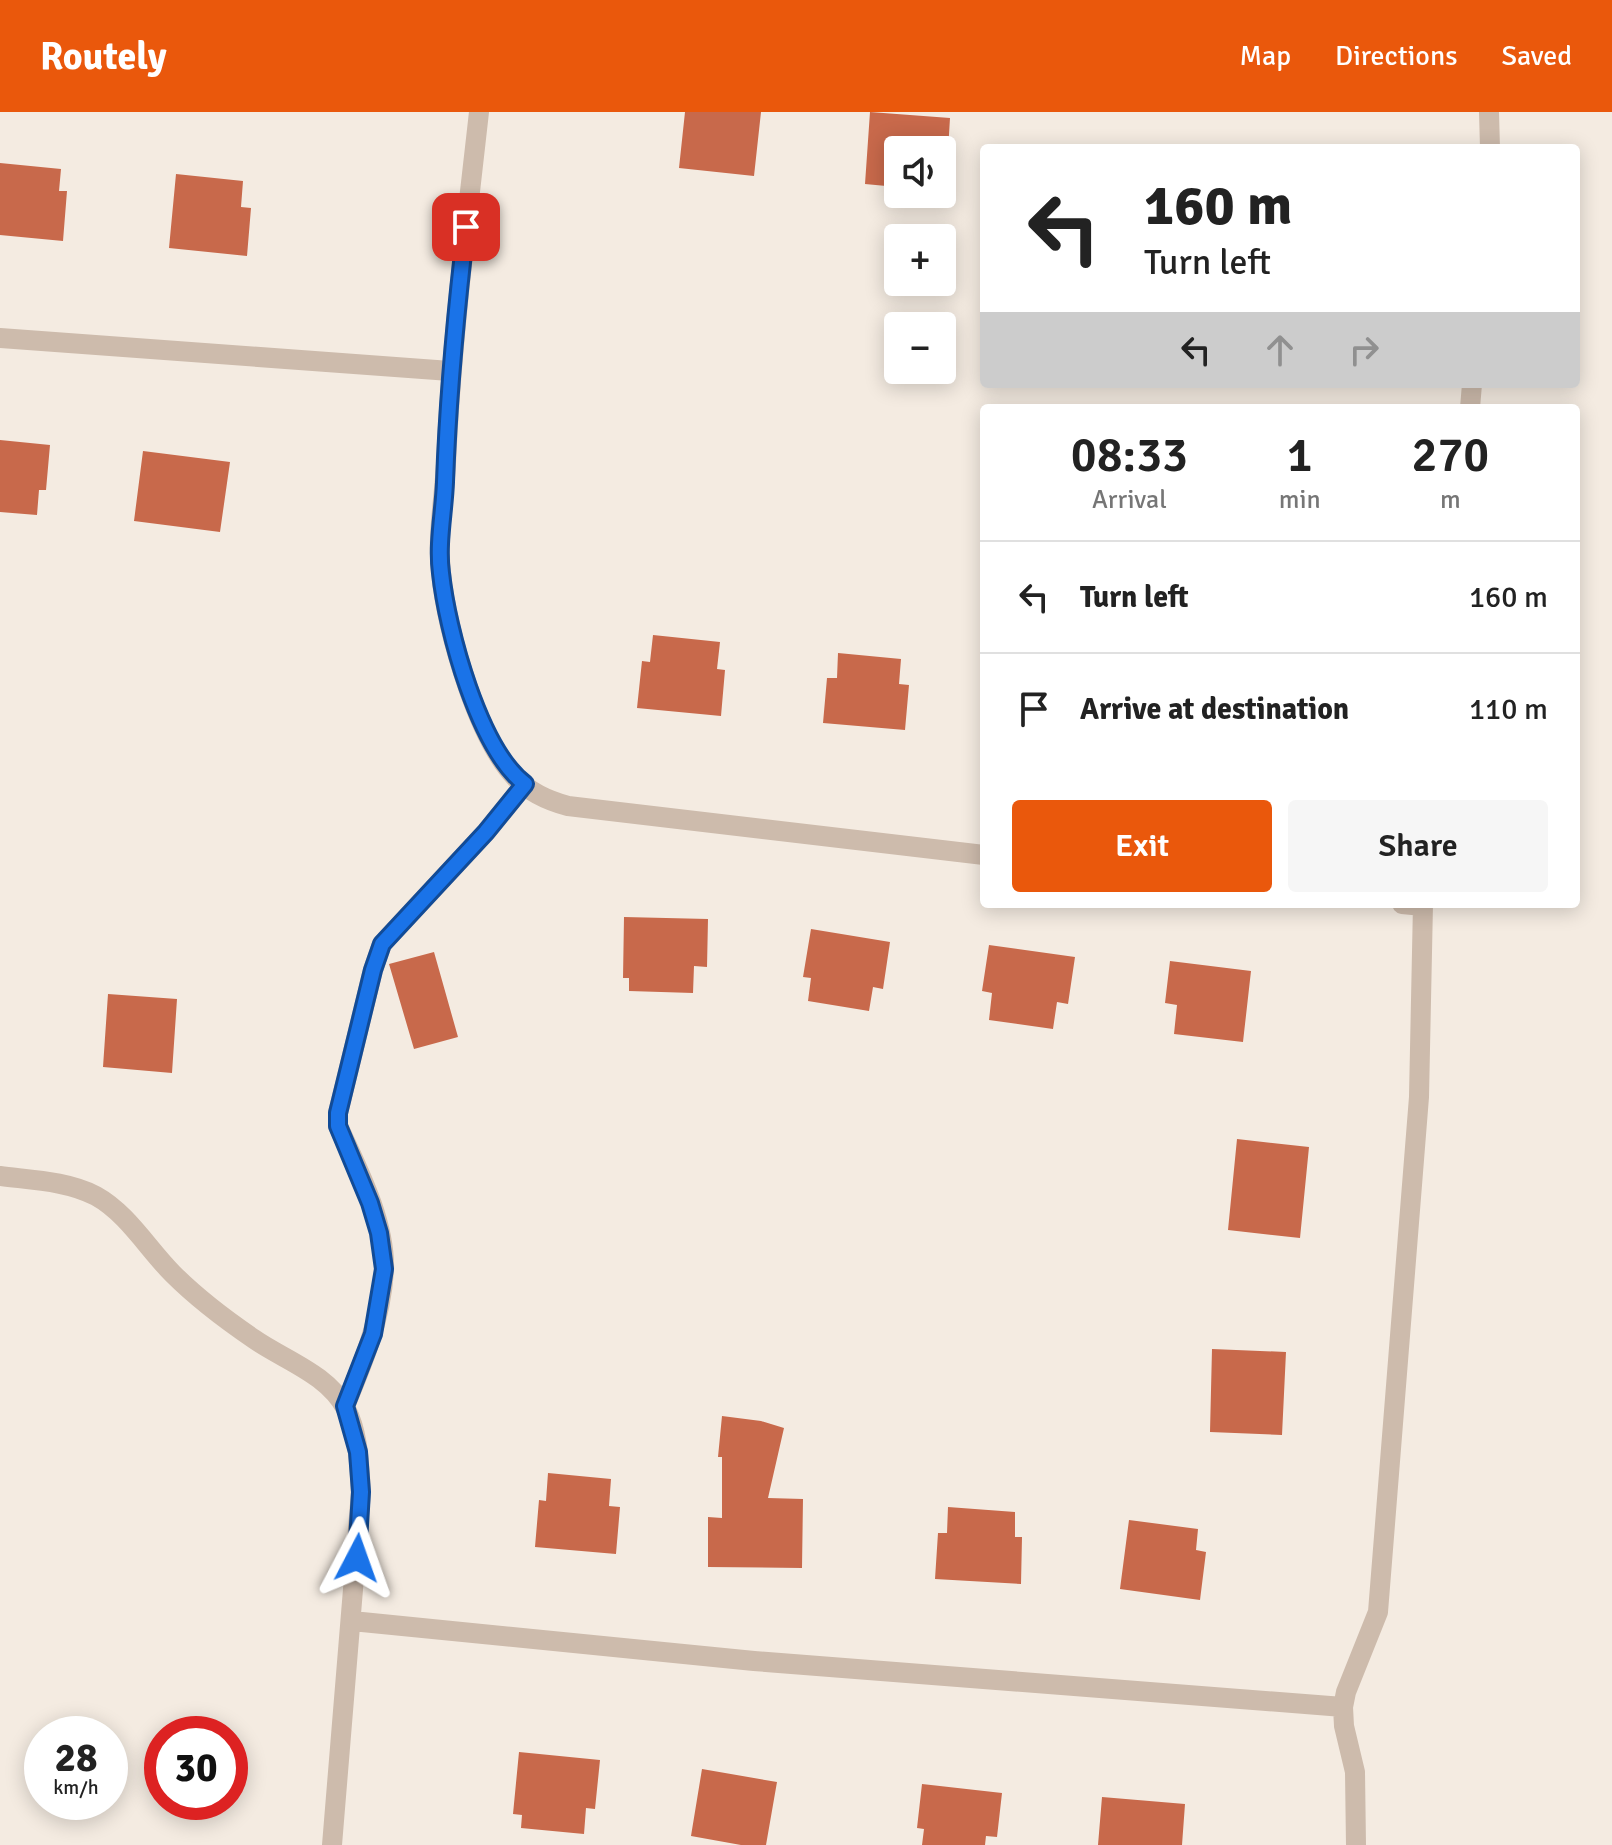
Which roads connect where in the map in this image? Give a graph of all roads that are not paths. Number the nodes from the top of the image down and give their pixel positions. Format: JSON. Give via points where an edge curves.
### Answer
{"nodes":[{"id":1,"x":479,"y":112,"type":"edge"},
{"id":2,"x":1489,"y":112,"type":"edge"},
{"id":3,"x":1490,"y":144,"type":"edge"},
{"id":4,"x":0,"y":338,"type":"edge"},
{"id":5,"x":450,"y":371,"type":"junction"},
{"id":6,"x":525,"y":784,"type":"junction"},
{"id":7,"x":980,"y":855,"type":"edge"},
{"id":8,"x":1423,"y":908,"type":"edge"},
{"id":9,"x":0,"y":1176,"type":"edge"},
{"id":10,"x":345,"y":1406,"type":"junction"},
{"id":11,"x":352,"y":1621,"type":"junction"},
{"id":12,"x":1343,"y":1707,"type":"junction"},
{"id":13,"x":332,"y":1845,"type":"edge"},
{"id":14,"x":1356,"y":1845,"type":"edge"}],
"edges":[{"from":1,"to":5,"type":"street"},
{"from":2,"to":3,"type":"street"},
{"from":4,"to":5,"type":"street"},
{"from":5,"to":6,"type":"street","via":[[440,572],[463,676],[491,740]]},
{"from":6,"to":7,"type":"street","via":[[568,806]]},
{"from":6,"to":10,"type":"street","via":[[382,944],[373,970],[338,1126],[370,1203],[384,1269],[373,1334]]},
{"from":8,"to":12,"type":"street","via":[[1419,1097],[1378,1612]]},
{"from":9,"to":10,"type":"street","via":[[57,1185],[95,1196],[113,1208],[204,1302],[323,1382]]},
{"from":10,"to":11,"type":"street","via":[[358,1452],[361,1492]]},
{"from":11,"to":12,"type":"street","via":[[754,1661]]},
{"from":11,"to":13,"type":"street"},
{"from":12,"to":14,"type":"street","via":[[1355,1772]]}]}
